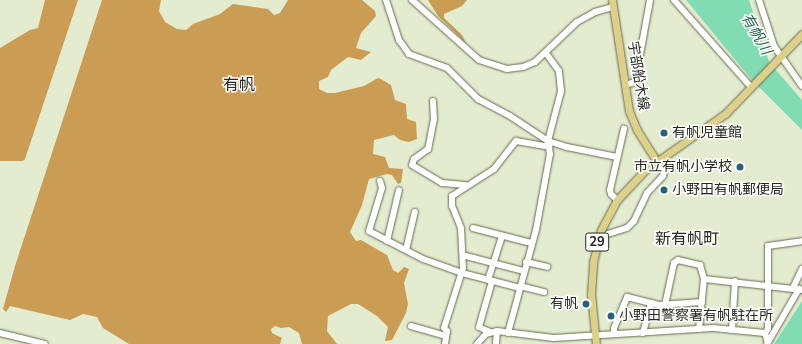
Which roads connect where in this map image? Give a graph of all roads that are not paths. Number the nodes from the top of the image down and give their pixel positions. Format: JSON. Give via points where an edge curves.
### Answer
{"nodes":[{"id":1,"x":386,"y":0,"type":"edge"},
{"id":2,"x":412,"y":0,"type":"edge"},
{"id":3,"x":650,"y":0,"type":"edge"},
{"id":4,"x":674,"y":0,"type":"edge"},
{"id":5,"x":759,"y":0,"type":"edge"},
{"id":6,"x":612,"y":4,"type":"edge"},
{"id":7,"x":802,"y":34,"type":"edge"},
{"id":8,"x":546,"y":53,"type":"junction"},
{"id":9,"x":779,"y":58,"type":"junction"},
{"id":10,"x":625,"y":85,"type":"junction"},
{"id":11,"x":802,"y":86,"type":"edge"},
{"id":12,"x":751,"y":87,"type":"junction"},
{"id":13,"x":433,"y":101,"type":"dead end"},
{"id":14,"x":624,"y":129,"type":"dead end"},
{"id":15,"x":548,"y":144,"type":"junction"},
{"id":16,"x":617,"y":157,"type":"junction"},
{"id":17,"x":657,"y":162,"type":"junction"},
{"id":18,"x":380,"y":181,"type":"dead end"},
{"id":19,"x":466,"y":185,"type":"junction"},
{"id":20,"x":399,"y":190,"type":"dead end"},
{"id":21,"x":617,"y":200,"type":"junction"},
{"id":22,"x":415,"y":212,"type":"dead end"},
{"id":23,"x":473,"y":228,"type":"dead end"},
{"id":24,"x":608,"y":234,"type":"dead end"},
{"id":25,"x":502,"y":236,"type":"junction"},
{"id":26,"x":387,"y":241,"type":"junction"},
{"id":27,"x":802,"y":241,"type":"edge"},
{"id":28,"x":531,"y":243,"type":"junction"},
{"id":29,"x":406,"y":250,"type":"junction"},
{"id":30,"x":466,"y":256,"type":"dead end"},
{"id":31,"x":526,"y":262,"type":"junction"},
{"id":32,"x":494,"y":264,"type":"junction"},
{"id":33,"x":547,"y":267,"type":"dead end"},
{"id":34,"x":802,"y":269,"type":"edge"},
{"id":35,"x":523,"y":271,"type":"junction"},
{"id":36,"x":462,"y":273,"type":"junction"},
{"id":37,"x":704,"y":278,"type":"junction"},
{"id":38,"x":490,"y":280,"type":"junction"},
{"id":39,"x":735,"y":281,"type":"junction"},
{"id":40,"x":768,"y":285,"type":"junction"},
{"id":41,"x":520,"y":287,"type":"junction"},
{"id":42,"x":799,"y":289,"type":"edge"},
{"id":43,"x":544,"y":292,"type":"dead end"},
{"id":44,"x":702,"y":302,"type":"junction"},
{"id":45,"x":651,"y":303,"type":"junction"},
{"id":46,"x":665,"y":305,"type":"junction"},
{"id":47,"x":411,"y":326,"type":"dead end"},
{"id":48,"x":699,"y":329,"type":"junction"},
{"id":49,"x":732,"y":330,"type":"junction"},
{"id":50,"x":497,"y":331,"type":"junction"},
{"id":51,"x":490,"y":332,"type":"junction"},
{"id":52,"x":0,"y":333,"type":"edge"},
{"id":53,"x":508,"y":333,"type":"junction"},
{"id":54,"x":643,"y":333,"type":"junction"},
{"id":55,"x":766,"y":333,"type":"junction"},
{"id":56,"x":614,"y":334,"type":"junction"},
{"id":57,"x":595,"y":335,"type":"junction"},
{"id":58,"x":446,"y":336,"type":"junction"},
{"id":59,"x":767,"y":343,"type":"edge"},
{"id":60,"x":45,"y":344,"type":"edge"},
{"id":61,"x":445,"y":344,"type":"edge"},
{"id":62,"x":477,"y":344,"type":"edge"},
{"id":63,"x":496,"y":344,"type":"edge"},
{"id":64,"x":596,"y":344,"type":"edge"}],
"edges":[{"from":1,"to":15,"type":"street","via":[[399,40],[409,54],[447,68],[478,99],[514,118]]},
{"from":2,"to":8,"type":"street","via":[[475,56],[490,66],[518,69]]},
{"from":3,"to":10,"type":"street","via":[[635,82]]},
{"from":4,"to":12,"type":"street"},
{"from":5,"to":9,"type":"street"},
{"from":6,"to":8,"type":"street","via":[[577,22]]},
{"from":6,"to":10,"type":"main road","name":"宇部船木線"},
{"from":7,"to":9,"type":"main road"},
{"from":8,"to":15,"type":"street","via":[[557,67],[561,81],[561,92]]},
{"from":9,"to":11,"type":"street"},
{"from":9,"to":12,"type":"main road"},
{"from":10,"to":17,"type":"main road","name":"宇部船木線","via":[[632,120]]},
{"from":12,"to":17,"type":"main road","via":[[711,126]]},
{"from":13,"to":19,"type":"street","via":[[434,119],[428,149],[414,159],[412,165],[442,183]]},
{"from":14,"to":16,"type":"street"},
{"from":15,"to":16,"type":"street"},
{"from":15,"to":19,"type":"street","via":[[516,141],[494,169]]},
{"from":15,"to":28,"type":"street","via":[[547,169]]},
{"from":16,"to":21,"type":"street","via":[[610,192]]},
{"from":17,"to":21,"type":"main road","number":"29","via":[[636,178]]},
{"from":17,"to":24,"type":"street","via":[[664,171],[663,176],[647,193],[634,221],[627,228]]},
{"from":18,"to":26,"type":"street","via":[[382,188],[369,231]]},
{"from":19,"to":36,"type":"street","via":[[457,190],[452,201],[461,228]]},
{"from":20,"to":26,"type":"street"},
{"from":21,"to":57,"type":"main road","number":"29","via":[[602,230],[593,262],[591,294]]},
{"from":22,"to":29,"type":"street"},
{"from":23,"to":25,"type":"street"},
{"from":25,"to":28,"type":"street"},
{"from":25,"to":32,"type":"street"},
{"from":26,"to":29,"type":"street"},
{"from":27,"to":40,"type":"street","via":[[768,246]]},
{"from":28,"to":31,"type":"street"},
{"from":29,"to":36,"type":"street"},
{"from":30,"to":32,"type":"street"},
{"from":31,"to":33,"type":"street"},
{"from":31,"to":35,"type":"street"},
{"from":32,"to":35,"type":"street"},
{"from":32,"to":38,"type":"street"},
{"from":34,"to":42,"type":"street"},
{"from":35,"to":41,"type":"street"},
{"from":36,"to":38,"type":"street"},
{"from":36,"to":58,"type":"street","via":[[444,328]]},
{"from":37,"to":39,"type":"street"},
{"from":37,"to":44,"type":"street"},
{"from":37,"to":46,"type":"street","via":[[700,266],[678,260],[674,263]]},
{"from":38,"to":41,"type":"street"},
{"from":38,"to":51,"type":"street","via":[[479,327]]},
{"from":39,"to":40,"type":"street"},
{"from":39,"to":49,"type":"street"},
{"from":40,"to":42,"type":"street"},
{"from":40,"to":55,"type":"street"},
{"from":41,"to":43,"type":"street"},
{"from":41,"to":53,"type":"street"},
{"from":42,"to":59,"type":"street"},
{"from":44,"to":46,"type":"street"},
{"from":44,"to":48,"type":"street"},
{"from":45,"to":46,"type":"street"},
{"from":45,"to":54,"type":"street"},
{"from":45,"to":56,"type":"street","via":[[624,298]]},
{"from":47,"to":58,"type":"street"},
{"from":48,"to":49,"type":"street"},
{"from":48,"to":54,"type":"street"},
{"from":49,"to":55,"type":"street"},
{"from":50,"to":51,"type":"street"},
{"from":50,"to":53,"type":"street"},
{"from":50,"to":63,"type":"street"},
{"from":51,"to":62,"type":"street"},
{"from":52,"to":60,"type":"street"},
{"from":53,"to":57,"type":"street","via":[[554,338]]},
{"from":54,"to":56,"type":"street"},
{"from":55,"to":59,"type":"street"},
{"from":56,"to":57,"type":"street"},
{"from":57,"to":64,"type":"main road","number":"29"},
{"from":58,"to":61,"type":"street"}]}
